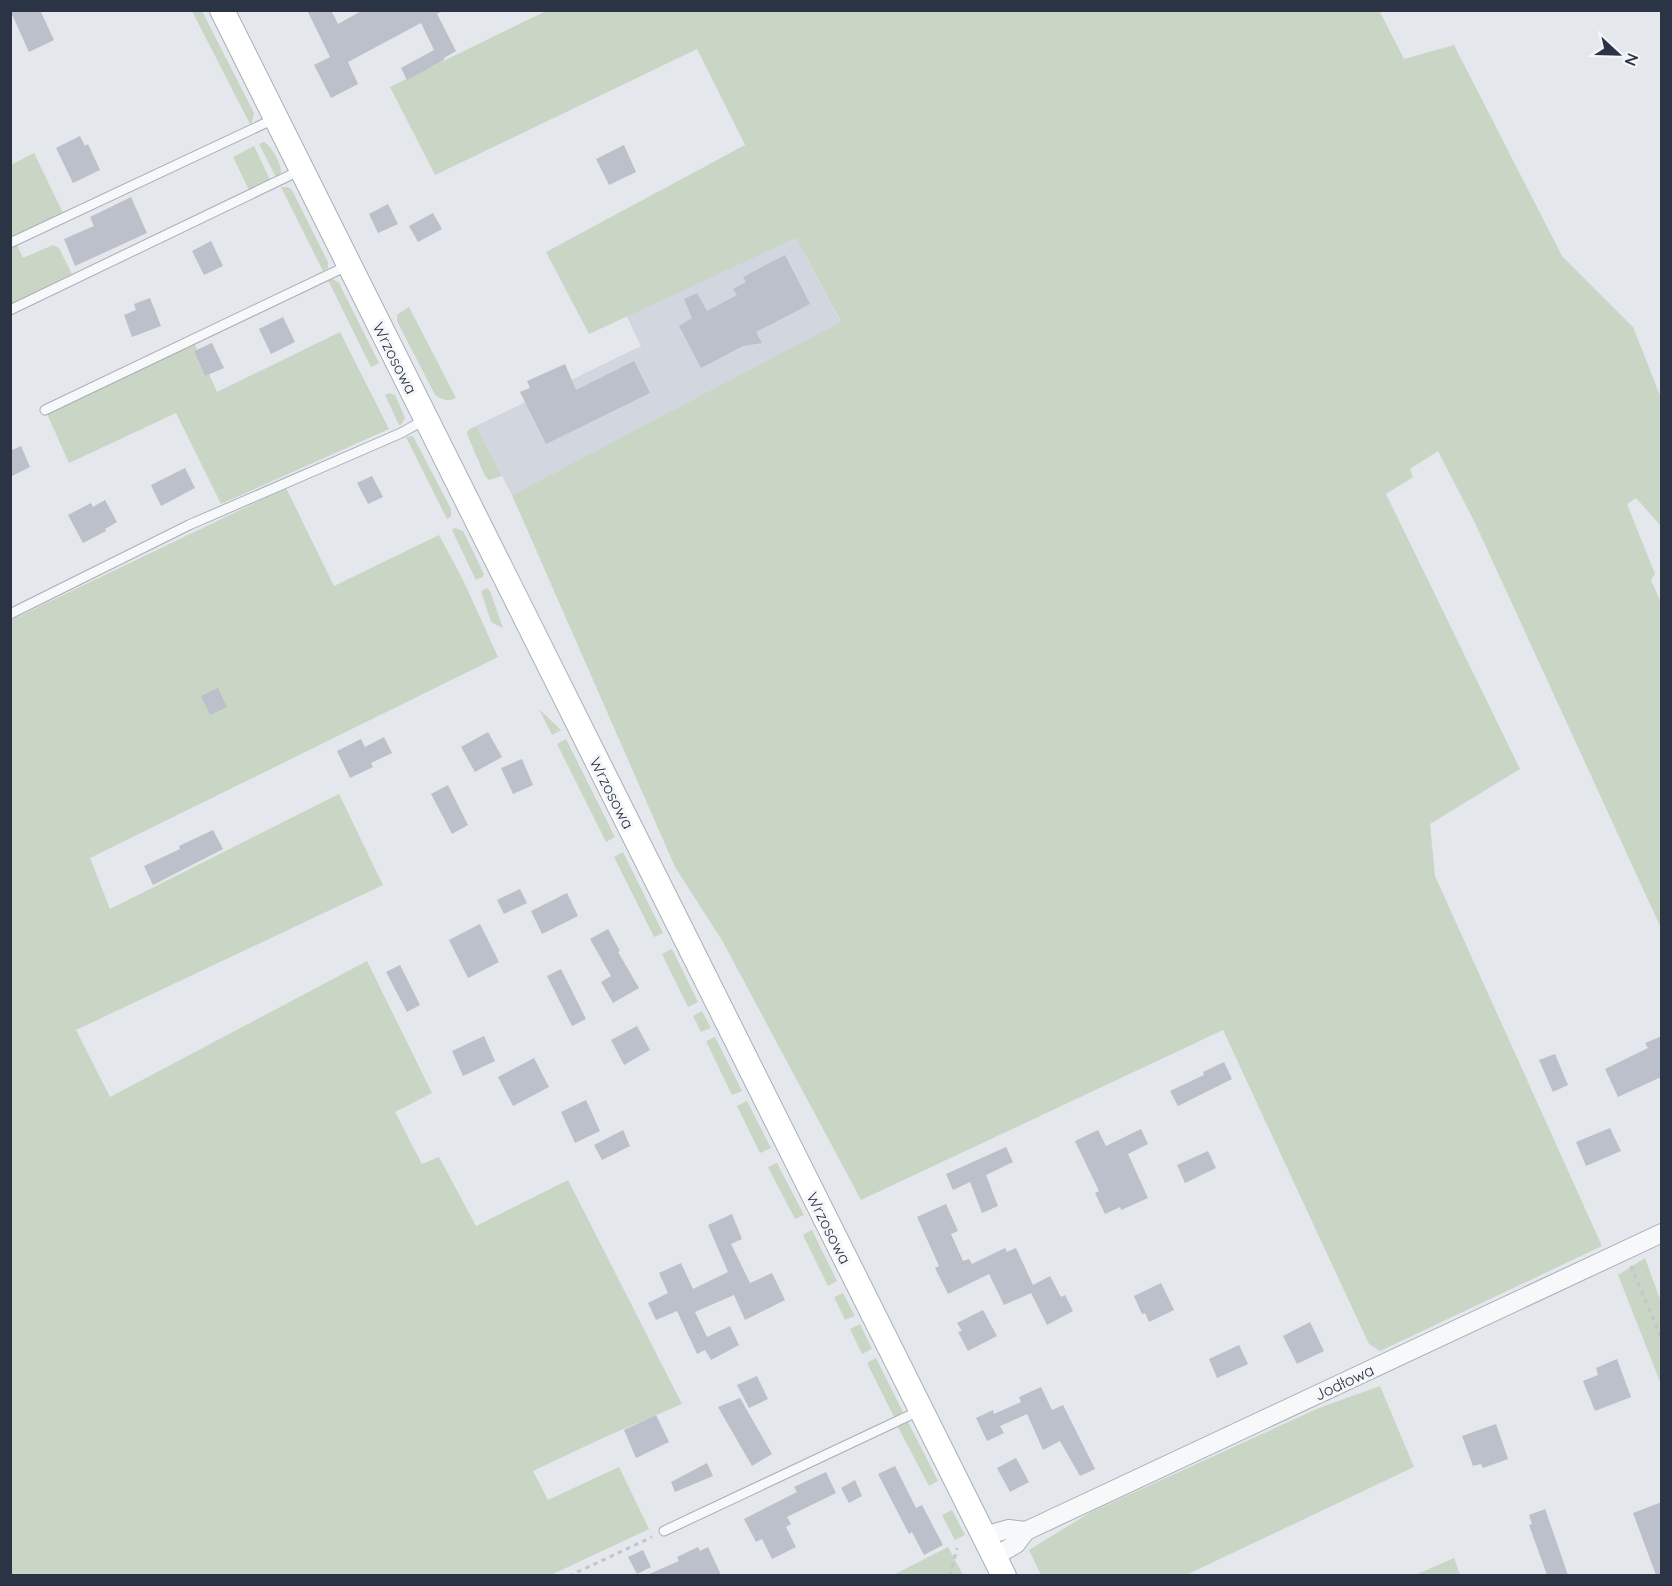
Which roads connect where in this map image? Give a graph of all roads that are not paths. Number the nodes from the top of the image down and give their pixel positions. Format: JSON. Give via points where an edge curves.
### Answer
{"nodes":[{"id":1,"x":222,"y":10,"type":"edge"},
{"id":2,"x":276,"y":119,"type":"junction"},
{"id":3,"x":301,"y":171,"type":"junction"},
{"id":4,"x":10,"y":243,"type":"edge"},
{"id":5,"x":349,"y":265,"type":"junction"},
{"id":6,"x":10,"y":310,"type":"edge"},
{"id":7,"x":45,"y":410,"type":"dead end"},
{"id":8,"x":426,"y":419,"type":"junction"},
{"id":9,"x":10,"y":614,"type":"edge"},
{"id":10,"x":1662,"y":1233,"type":"edge"},
{"id":11,"x":921,"y":1410,"type":"junction"},
{"id":12,"x":664,"y":1531,"type":"road end"},
{"id":13,"x":994,"y":1556,"type":"edge"}],
"edges":[{"from":1,"to":2,"type":"main road","name":"Wrzosowa"},
{"from":2,"to":3,"type":"main road","name":"Wrzosowa"},
{"from":2,"to":4,"type":"lane"},
{"from":3,"to":5,"type":"main road","name":"Wrzosowa"},
{"from":3,"to":6,"type":"lane"},
{"from":5,"to":7,"type":"lane"},
{"from":5,"to":8,"type":"main road","name":"Wrzosowa"},
{"from":8,"to":9,"type":"lane","via":[[189,525]]},
{"from":8,"to":11,"type":"main road","name":"Wrzosowa"},
{"from":10,"to":13,"type":"street","name":"Jodłowa","via":[[1026,1531],[1016,1544]]},
{"from":11,"to":12,"type":"lane"},
{"from":11,"to":13,"type":"main road","name":"Wrzosowa"}]}
